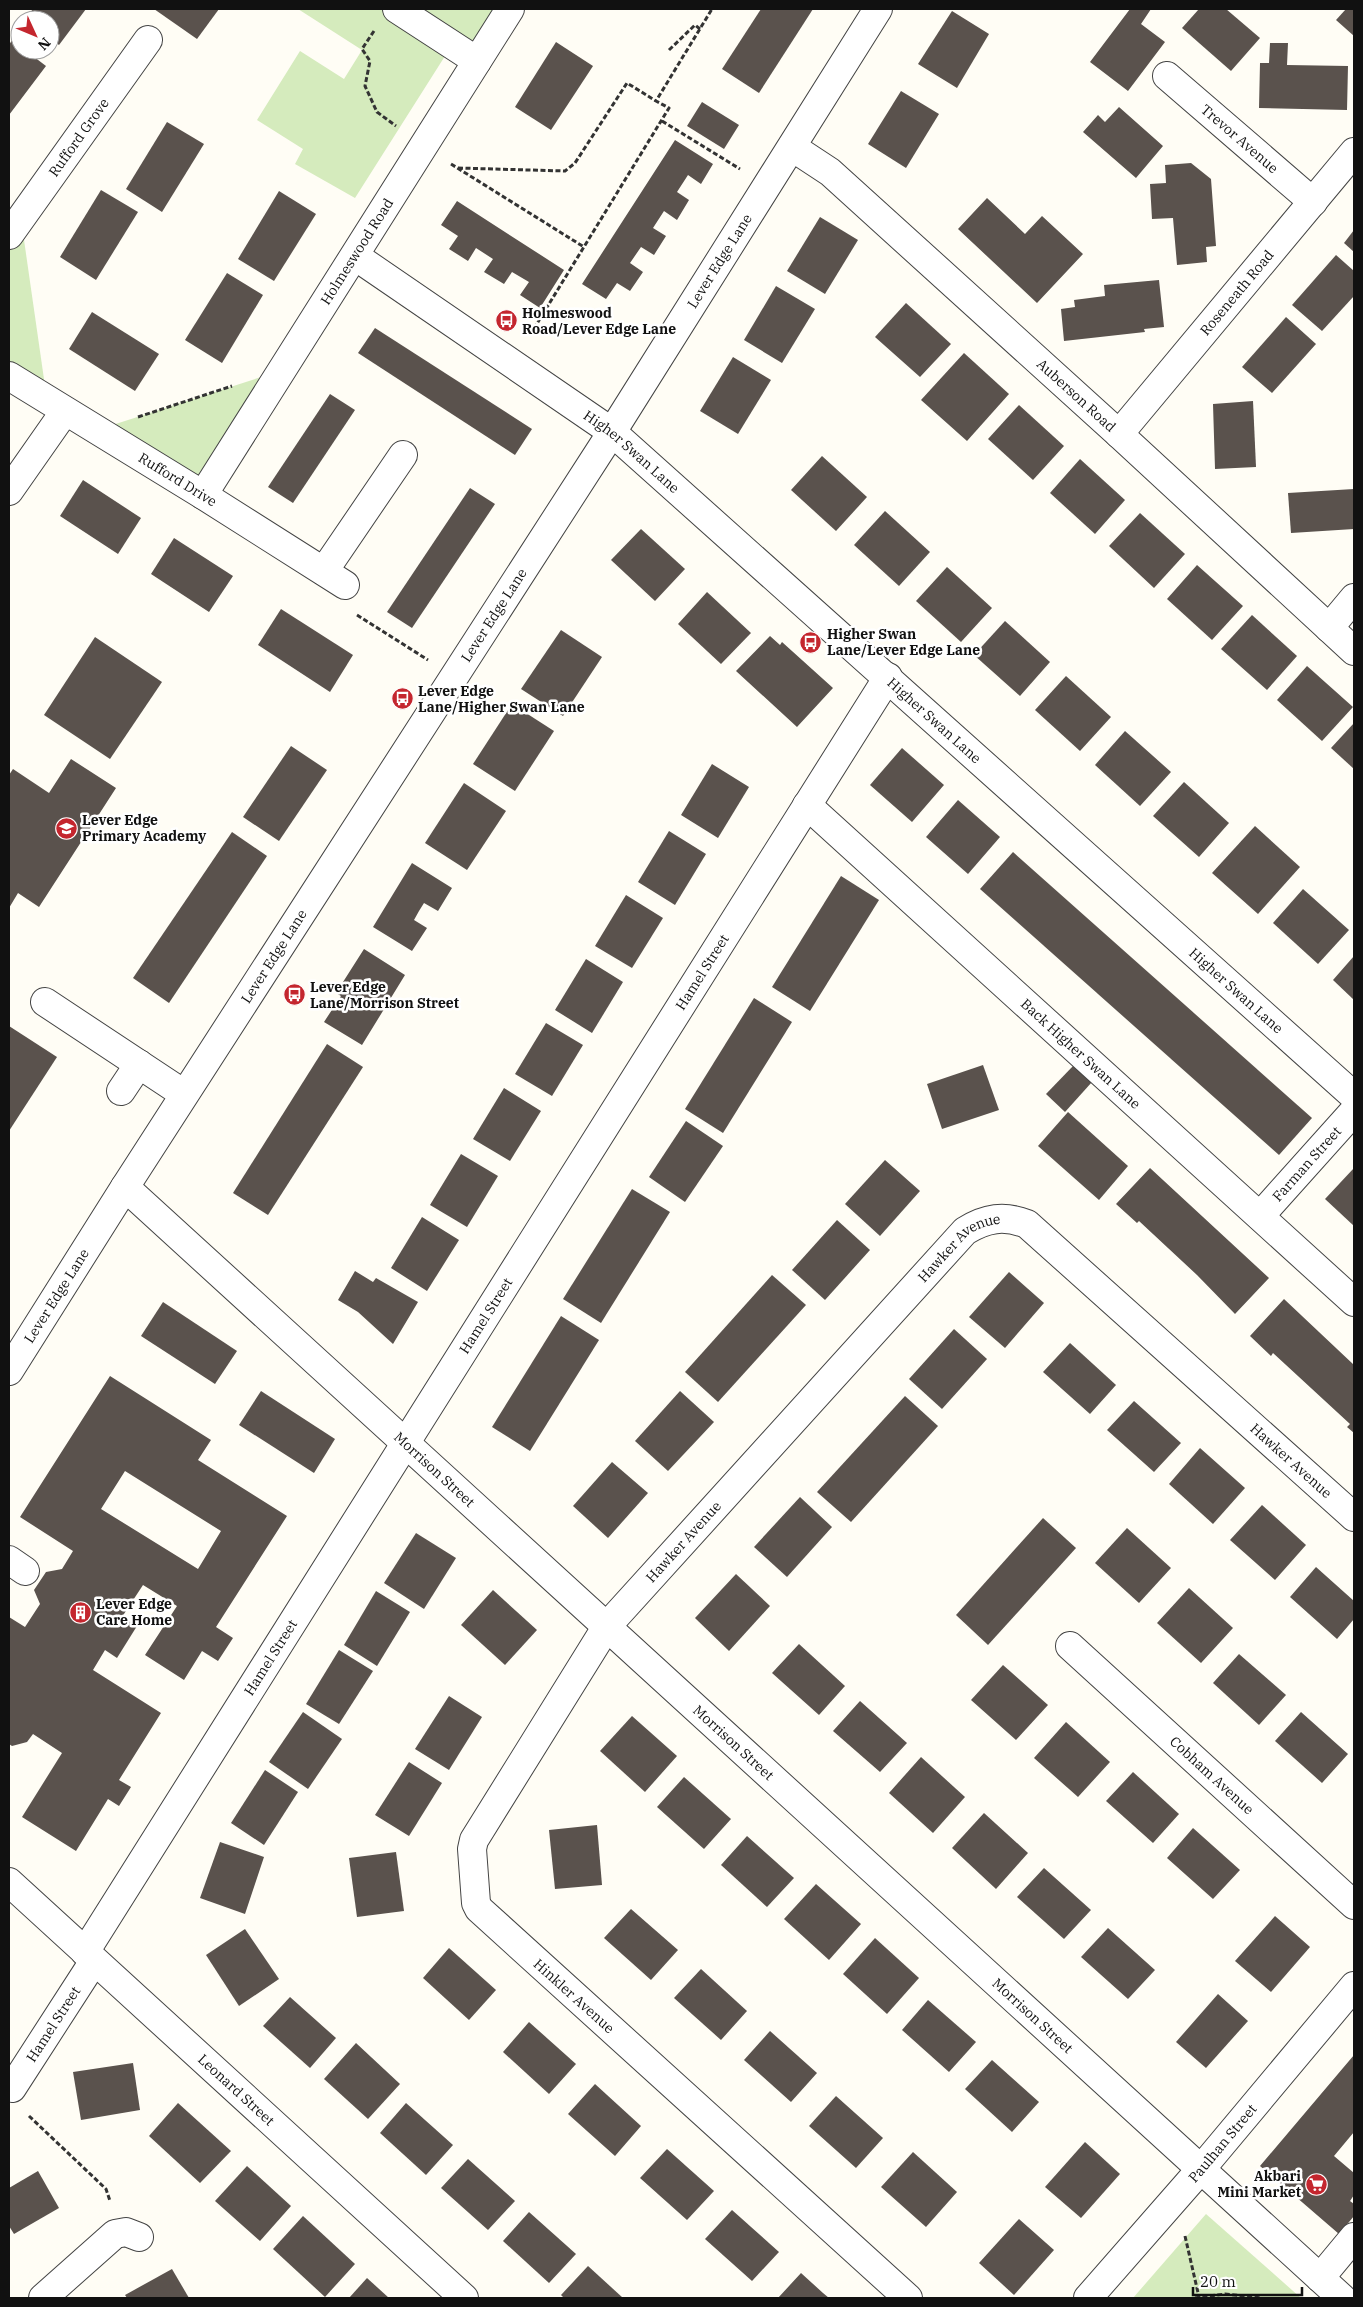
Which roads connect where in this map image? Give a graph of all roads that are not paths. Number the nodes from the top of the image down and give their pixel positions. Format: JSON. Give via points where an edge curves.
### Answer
{"nodes":[{"id":1,"x":510,"y":9,"type":"edge"},
{"id":2,"x":878,"y":9,"type":"edge"},
{"id":3,"x":388,"y":17,"type":"edge"},
{"id":4,"x":148,"y":40,"type":"dead end"},
{"id":5,"x":477,"y":61,"type":"junction"},
{"id":6,"x":1167,"y":76,"type":"dead end"},
{"id":7,"x":792,"y":146,"type":"junction"},
{"id":8,"x":1354,"y":152,"type":"edge"},
{"id":9,"x":1313,"y":202,"type":"junction"},
{"id":10,"x":9,"y":235,"type":"edge"},
{"id":11,"x":354,"y":256,"type":"junction"},
{"id":12,"x":9,"y":376,"type":"edge"},
{"id":13,"x":65,"y":411,"type":"junction"},
{"id":14,"x":612,"y":432,"type":"junction"},
{"id":15,"x":1119,"y":434,"type":"junction"},
{"id":16,"x":403,"y":455,"type":"dead end"},
{"id":17,"x":9,"y":492,"type":"edge"},
{"id":18,"x":203,"y":495,"type":"junction"},
{"id":19,"x":1354,"y":598,"type":"edge"},
{"id":20,"x":1329,"y":628,"type":"junction"},
{"id":21,"x":1354,"y":651,"type":"edge"},
{"id":22,"x":888,"y":677,"type":"junction"},
{"id":23,"x":807,"y":804,"type":"junction"},
{"id":24,"x":45,"y":1002,"type":"dead end"},
{"id":25,"x":139,"y":1064,"type":"junction"},
{"id":26,"x":121,"y":1091,"type":"dead end"},
{"id":27,"x":184,"y":1094,"type":"junction"},
{"id":28,"x":1354,"y":1096,"type":"edge"},
{"id":29,"x":1354,"y":1111,"type":"edge"},
{"id":30,"x":125,"y":1187,"type":"junction"},
{"id":31,"x":1260,"y":1216,"type":"junction"},
{"id":32,"x":1354,"y":1302,"type":"edge"},
{"id":33,"x":9,"y":1370,"type":"edge"},
{"id":34,"x":406,"y":1442,"type":"junction"},
{"id":35,"x":1354,"y":1517,"type":"edge"},
{"id":36,"x":607,"y":1626,"type":"junction"},
{"id":37,"x":1070,"y":1646,"type":"dead end"},
{"id":38,"x":9,"y":1882,"type":"edge"},
{"id":39,"x":1354,"y":1905,"type":"edge"},
{"id":40,"x":90,"y":1956,"type":"junction"},
{"id":41,"x":1354,"y":1986,"type":"edge"},
{"id":42,"x":12,"y":2088,"type":"road end"},
{"id":43,"x":1201,"y":2169,"type":"junction"},
{"id":44,"x":130,"y":2235,"type":"road end"},
{"id":45,"x":1354,"y":2237,"type":"edge"},
{"id":46,"x":1320,"y":2278,"type":"junction"},
{"id":47,"x":42,"y":2298,"type":"edge"},
{"id":48,"x":464,"y":2298,"type":"edge"},
{"id":49,"x":908,"y":2298,"type":"edge"},
{"id":50,"x":1088,"y":2298,"type":"edge"},
{"id":51,"x":1342,"y":2298,"type":"edge"}],
"edges":[{"from":1,"to":5,"type":"street","name":"Holmeswood Road"},
{"from":2,"to":7,"type":"street","name":"Lever Edge Lane"},
{"from":3,"to":5,"type":"street"},
{"from":4,"to":10,"type":"street","name":"Rufford Grove"},
{"from":5,"to":11,"type":"street","name":"Holmeswood Road"},
{"from":6,"to":9,"type":"street","name":"Trevor Avenue"},
{"from":7,"to":14,"type":"street","name":"Lever Edge Lane"},
{"from":7,"to":15,"type":"street","name":"Auberson Road","via":[[830,172]]},
{"from":8,"to":9,"type":"street","name":"Roseneath Road"},
{"from":9,"to":15,"type":"street","name":"Roseneath Road"},
{"from":11,"to":14,"type":"street","name":"Higher Swan Lane"},
{"from":11,"to":18,"type":"street","name":"Holmeswood Road"},
{"from":12,"to":13,"type":"street","name":"Rufford Drive"},
{"from":13,"to":17,"type":"street"},
{"from":13,"to":18,"type":"street","name":"Rufford Drive"},
{"from":14,"to":22,"type":"street","name":"Higher Swan Lane"},
{"from":14,"to":27,"type":"street","name":"Lever Edge Lane"},
{"from":15,"to":20,"type":"street","name":"Auberson Road"},
{"from":16,"to":18,"type":"street","name":"Rufford Drive","via":[[334,578]]},
{"from":19,"to":20,"type":"street"},
{"from":20,"to":21,"type":"street","name":"Auberson Road"},
{"from":22,"to":23,"type":"street","name":"Hamel Street"},
{"from":22,"to":28,"type":"street","name":"Higher Swan Lane"},
{"from":23,"to":31,"type":"street","name":"Back Higher Swan Lane"},
{"from":23,"to":34,"type":"street","name":"Hamel Street"},
{"from":24,"to":25,"type":"street"},
{"from":25,"to":26,"type":"street"},
{"from":25,"to":27,"type":"street"},
{"from":27,"to":30,"type":"street","name":"Lever Edge Lane"},
{"from":29,"to":31,"type":"street","name":"Farman Street"},
{"from":30,"to":33,"type":"street","name":"Lever Edge Lane"},
{"from":30,"to":34,"type":"street","name":"Morrison Street"},
{"from":31,"to":32,"type":"street","name":"Back Higher Swan Lane"},
{"from":34,"to":36,"type":"street","name":"Morrison Street"},
{"from":34,"to":40,"type":"street","name":"Hamel Street"},
{"from":35,"to":36,"type":"street","name":"Hawker Avenue","via":[[1027,1224],[1011,1218],[979,1222],[965,1231]]},
{"from":36,"to":43,"type":"street","name":"Morrison Street"},
{"from":36,"to":49,"type":"street","name":"Hinkler Avenue","via":[[474,1840],[476,1902]]},
{"from":37,"to":39,"type":"street","name":"Cobham Avenue"},
{"from":38,"to":40,"type":"street","name":"Leonard Street"},
{"from":40,"to":42,"type":"street","name":"Hamel Street"},
{"from":40,"to":48,"type":"street","name":"Leonard Street"},
{"from":41,"to":43,"type":"street","name":"Paulhan Street"},
{"from":43,"to":46,"type":"street","name":"Morrison Street"},
{"from":43,"to":50,"type":"street","name":"Paulhan Street"},
{"from":44,"to":47,"type":"street","via":[[115,2234]]},
{"from":45,"to":46,"type":"street"},
{"from":46,"to":51,"type":"street","name":"Morrison Street"}]}
